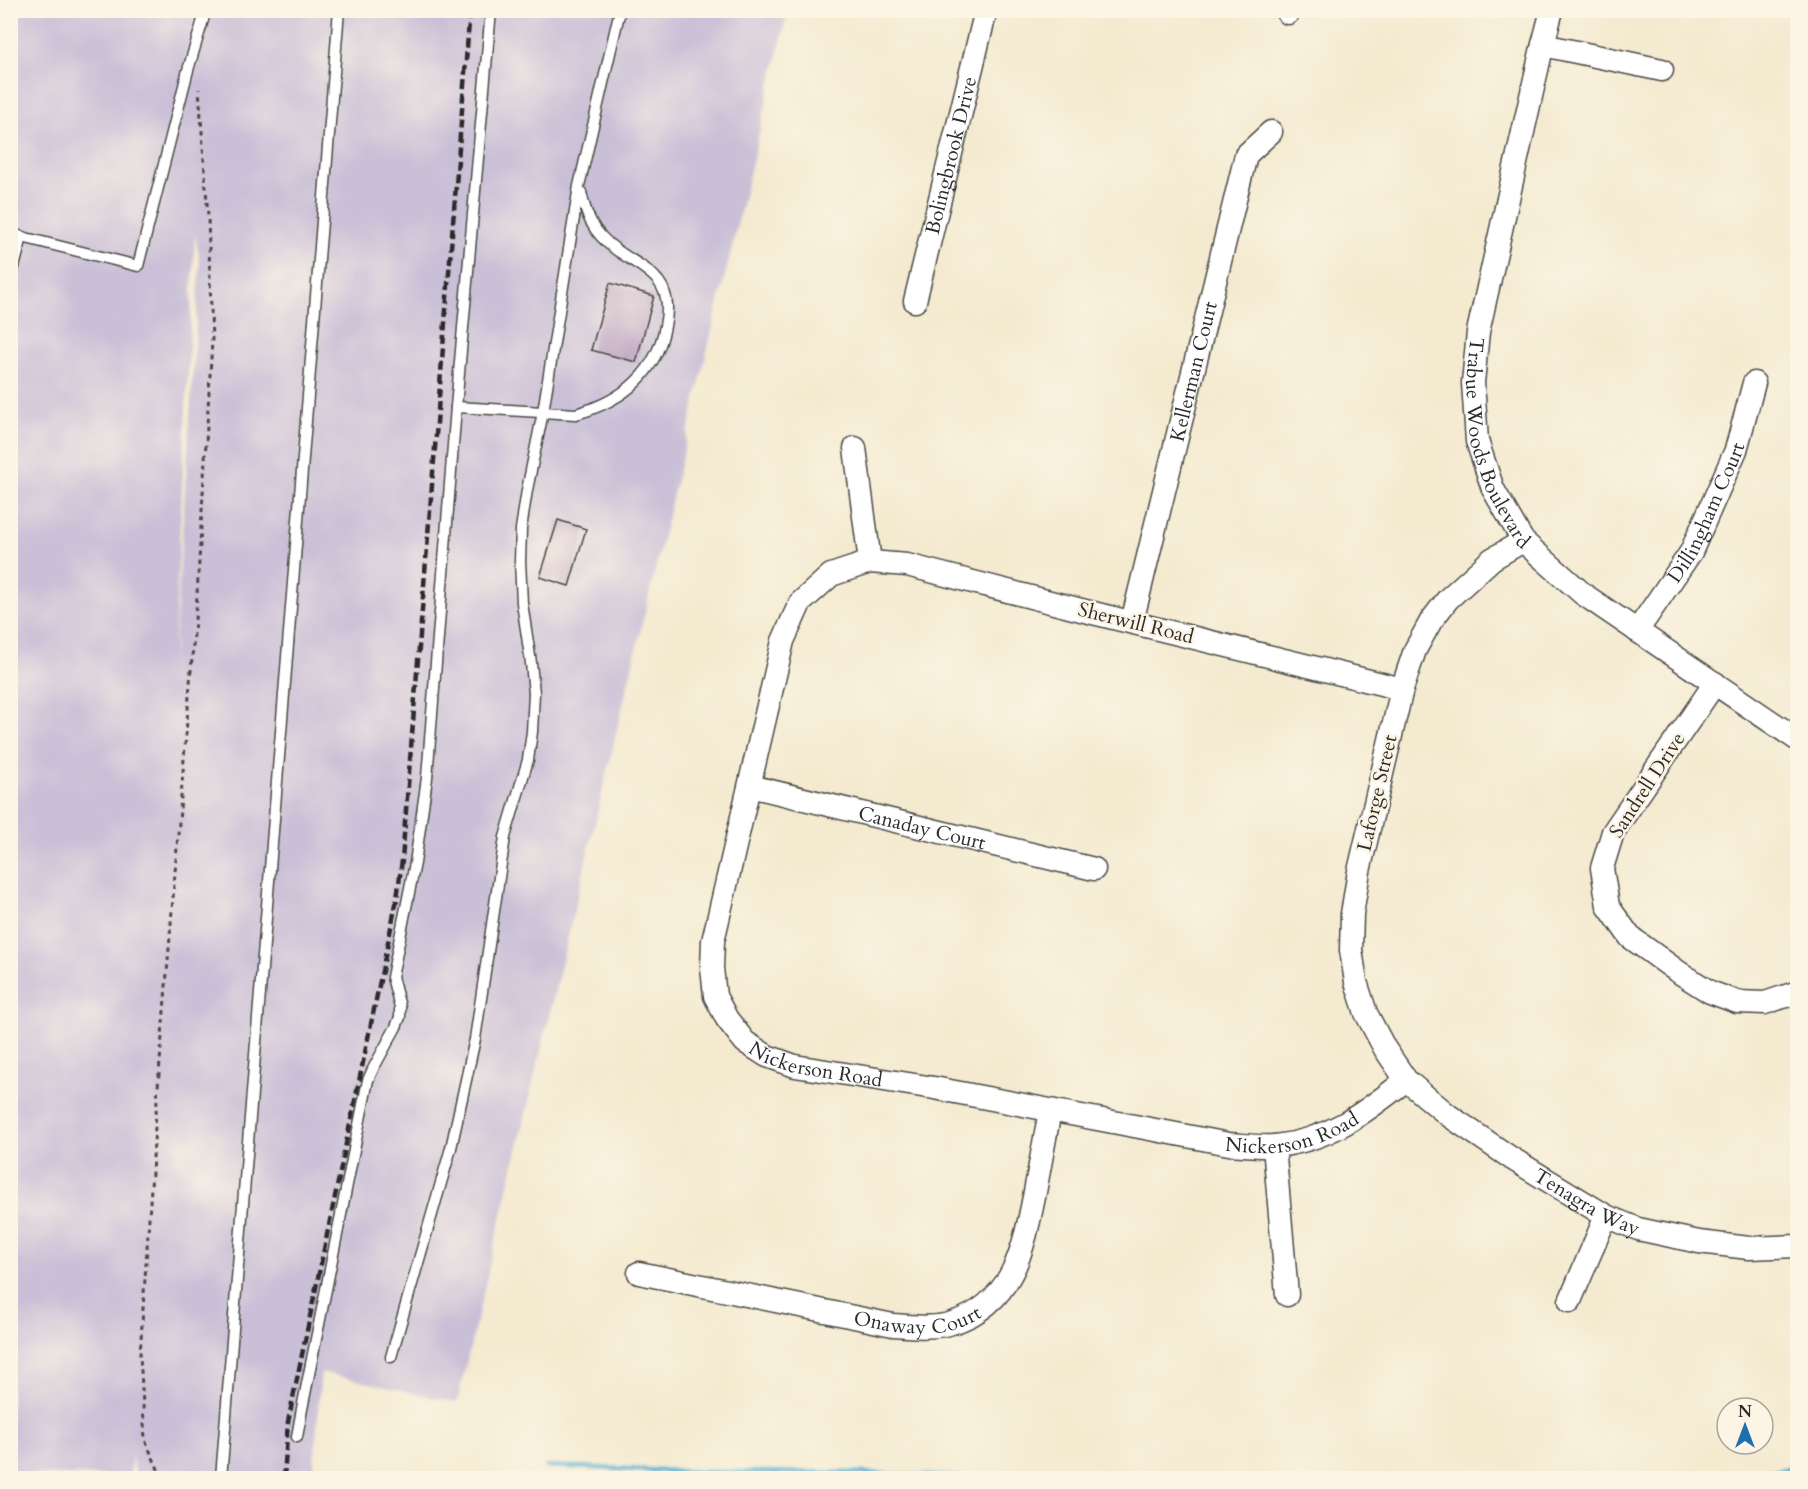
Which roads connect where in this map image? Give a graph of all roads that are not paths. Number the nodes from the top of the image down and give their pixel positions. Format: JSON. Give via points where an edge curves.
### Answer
{"nodes":[{"id":1,"x":206,"y":10,"type":"edge"},
{"id":2,"x":339,"y":10,"type":"edge"},
{"id":3,"x":491,"y":10,"type":"edge"},
{"id":4,"x":620,"y":10,"type":"edge"},
{"id":5,"x":986,"y":10,"type":"edge"},
{"id":6,"x":1552,"y":10,"type":"edge"},
{"id":7,"x":1543,"y":45,"type":"junction"},
{"id":8,"x":1662,"y":70,"type":"dead end"},
{"id":9,"x":1271,"y":132,"type":"dead end"},
{"id":10,"x":579,"y":186,"type":"junction"},
{"id":11,"x":10,"y":233,"type":"edge"},
{"id":12,"x":22,"y":237,"type":"junction"},
{"id":13,"x":10,"y":282,"type":"edge"},
{"id":14,"x":915,"y":301,"type":"dead end"},
{"id":15,"x":1754,"y":383,"type":"dead end"},
{"id":16,"x":456,"y":408,"type":"junction"},
{"id":17,"x":543,"y":412,"type":"junction"},
{"id":18,"x":855,"y":448,"type":"dead end"},
{"id":19,"x":1523,"y":541,"type":"junction"},
{"id":20,"x":870,"y":562,"type":"junction"},
{"id":21,"x":1132,"y":622,"type":"junction"},
{"id":22,"x":1637,"y":631,"type":"junction"},
{"id":23,"x":1715,"y":683,"type":"junction"},
{"id":24,"x":1402,"y":689,"type":"junction"},
{"id":25,"x":1797,"y":740,"type":"edge"},
{"id":26,"x":750,"y":786,"type":"junction"},
{"id":27,"x":1094,"y":869,"type":"dead end"},
{"id":28,"x":1797,"y":992,"type":"edge"},
{"id":29,"x":1406,"y":1080,"type":"junction"},
{"id":30,"x":1050,"y":1111,"type":"junction"},
{"id":31,"x":1274,"y":1146,"type":"junction"},
{"id":32,"x":1606,"y":1216,"type":"junction"},
{"id":33,"x":1797,"y":1246,"type":"edge"},
{"id":34,"x":639,"y":1273,"type":"dead end"},
{"id":35,"x":1287,"y":1295,"type":"dead end"},
{"id":36,"x":1570,"y":1301,"type":"dead end"},
{"id":37,"x":391,"y":1357,"type":"dead end"},
{"id":38,"x":297,"y":1437,"type":"dead end"},
{"id":39,"x":221,"y":1479,"type":"edge"}],
"edges":[{"from":1,"to":12,"type":"lane","via":[[138,266]]},
{"from":2,"to":39,"type":"lane"},
{"from":3,"to":16,"type":"lane"},
{"from":4,"to":10,"type":"lane"},
{"from":5,"to":14,"type":"street","name":"Bolingbrook Drive"},
{"from":6,"to":7,"type":"street","name":"Trabue Woods Boulevard"},
{"from":7,"to":8,"type":"street"},
{"from":7,"to":19,"type":"street","name":"Trabue Woods Boulevard","via":[[1478,332],[1473,383],[1477,441],[1493,489]]},
{"from":9,"to":21,"type":"street","name":"Kellerman Court","via":[[1246,155]]},
{"from":10,"to":17,"type":"lane"},
{"from":10,"to":17,"type":"lane","via":[[585,212],[596,231],[612,248],[660,283],[667,304],[663,339],[646,371],[621,394],[576,414]]},
{"from":11,"to":12,"type":"lane"},
{"from":12,"to":13,"type":"lane"},
{"from":15,"to":22,"type":"street","name":"Dillingham Court","via":[[1736,450],[1691,552]]},
{"from":16,"to":17,"type":"lane"},
{"from":16,"to":38,"type":"lane","via":[[427,778],[392,977],[400,1017],[368,1080]]},
{"from":17,"to":37,"type":"lane","via":[[526,500],[520,561],[534,693],[528,760],[505,837],[475,1038],[451,1148]]},
{"from":18,"to":20,"type":"street"},
{"from":19,"to":22,"type":"street","name":"Trabue Woods Boulevard","via":[[1583,594]]},
{"from":19,"to":24,"type":"street","name":"Laforge Street","via":[[1492,559],[1448,599],[1415,650]]},
{"from":20,"to":21,"type":"street","name":"Sherwill Road","via":[[907,565]]},
{"from":20,"to":26,"type":"street","name":"Nickerson Road","via":[[831,575],[800,603],[783,641]]},
{"from":21,"to":24,"type":"street","name":"Sherwill Road"},
{"from":22,"to":23,"type":"street","name":"Trabue Woods Boulevard"},
{"from":23,"to":25,"type":"street","name":"Trabue Woods Boulevard"},
{"from":23,"to":28,"type":"street","name":"Sandrell Drive","via":[[1613,832],[1602,868],[1608,906],[1630,937],[1710,992],[1737,1002],[1765,1003]]},
{"from":24,"to":29,"type":"street","name":"Laforge Street","via":[[1359,871],[1351,950],[1366,1013]]},
{"from":26,"to":27,"type":"street","name":"Canaday Court"},
{"from":26,"to":30,"type":"street","name":"Nickerson Road","via":[[713,940],[712,968],[719,1004],[746,1041],[767,1056],[795,1066]]},
{"from":29,"to":31,"type":"street","name":"Nickerson Road","via":[[1340,1128],[1306,1141]]},
{"from":29,"to":32,"type":"street","name":"Tenagra Way","via":[[1448,1115]]},
{"from":30,"to":31,"type":"street","name":"Nickerson Road","via":[[1229,1144]]},
{"from":30,"to":34,"type":"street","name":"Onaway Court","via":[[1017,1266],[1000,1291],[976,1312],[952,1323],[923,1327],[893,1325]]},
{"from":31,"to":35,"type":"street"},
{"from":32,"to":33,"type":"street","name":"Tenagra Way","via":[[1638,1229],[1699,1242],[1749,1248]]},
{"from":32,"to":36,"type":"street"}]}
